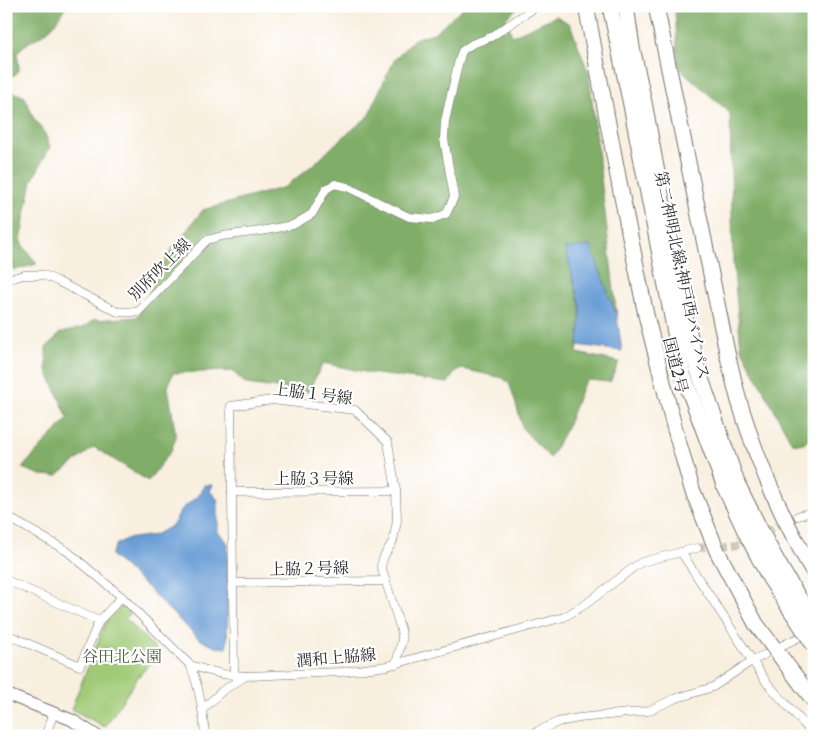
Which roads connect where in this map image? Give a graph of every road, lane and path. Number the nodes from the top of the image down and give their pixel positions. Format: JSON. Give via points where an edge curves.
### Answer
{"nodes":[{"id":1,"x":537,"y":6,"type":"edge"},
{"id":2,"x":586,"y":6,"type":"edge"},
{"id":3,"x":610,"y":6,"type":"edge"},
{"id":4,"x":626,"y":6,"type":"edge"},
{"id":5,"x":656,"y":6,"type":"edge"},
{"id":6,"x":6,"y":280,"type":"edge"},
{"id":7,"x":731,"y":485,"type":"junction"},
{"id":8,"x":396,"y":491,"type":"junction"},
{"id":9,"x":232,"y":492,"type":"junction"},
{"id":10,"x":812,"y":514,"type":"edge"},
{"id":11,"x":798,"y":516,"type":"tunnel mouth"},
{"id":12,"x":9,"y":518,"type":"edge"},
{"id":13,"x":6,"y":526,"type":"edge"},
{"id":14,"x":766,"y":532,"type":"tunnel mouth"},
{"id":15,"x":740,"y":544,"type":"tunnel mouth"},
{"id":16,"x":696,"y":548,"type":"tunnel mouth"},
{"id":17,"x":681,"y":552,"type":"junction"},
{"id":18,"x":814,"y":573,"type":"edge"},
{"id":19,"x":6,"y":580,"type":"edge"},
{"id":20,"x":385,"y":581,"type":"junction"},
{"id":21,"x":233,"y":583,"type":"junction"},
{"id":22,"x":122,"y":597,"type":"junction"},
{"id":23,"x":814,"y":620,"type":"edge"},
{"id":24,"x":99,"y":621,"type":"junction"},
{"id":25,"x":814,"y":630,"type":"edge"},
{"id":26,"x":6,"y":634,"type":"edge"},
{"id":27,"x":783,"y":645,"type":"dead end"},
{"id":28,"x":814,"y":645,"type":"edge"},
{"id":29,"x":764,"y":655,"type":"dead end"},
{"id":30,"x":753,"y":660,"type":"junction"},
{"id":31,"x":396,"y":664,"type":"junction"},
{"id":32,"x":190,"y":665,"type":"junction"},
{"id":33,"x":234,"y":674,"type":"junction"},
{"id":34,"x":246,"y":676,"type":"junction"},
{"id":35,"x":6,"y":694,"type":"edge"},
{"id":36,"x":814,"y":701,"type":"edge"},
{"id":37,"x":202,"y":709,"type":"junction"},
{"id":38,"x":54,"y":713,"type":"junction"},
{"id":39,"x":814,"y":735,"type":"edge"},
{"id":40,"x":45,"y":736,"type":"edge"},
{"id":41,"x":97,"y":736,"type":"edge"},
{"id":42,"x":207,"y":736,"type":"edge"},
{"id":43,"x":532,"y":736,"type":"edge"}],
"edges":[{"from":1,"to":6,"type":"street","name":"別府吹上線","via":[[492,37],[472,44],[462,52],[445,121],[444,139],[454,197],[446,214],[432,219],[409,217],[335,184],[326,189],[312,214],[293,225],[207,240],[138,312],[118,312],[44,275],[24,275]]},
{"from":2,"to":36,"type":"highway","name":"国道2号","via":[[646,315],[692,488],[717,551],[756,624]]},
{"from":3,"to":7,"type":"highway","name":"第二神明北線;神戸西バイパス","via":[[683,374],[714,462]]},
{"from":4,"to":7,"type":"highway","name":"第二神明北線;神戸西バイパス","via":[[678,286]]},
{"from":5,"to":18,"type":"highway","via":[[739,401],[767,480]]},
{"from":7,"to":23,"type":"highway","name":"第二神明北線;神戸西バイパス","bridge":true},
{"from":7,"to":28,"type":"highway","name":"第二神明北線;神戸西バイパス","bridge":true,"via":[[747,535]]},
{"from":8,"to":9,"type":"street","name":"上脇３号線"},
{"from":8,"to":9,"type":"street","name":"上脇１号線","via":[[388,442],[355,410],[272,400],[231,406]]},
{"from":8,"to":20,"type":"street","name":"上脇１号線","via":[[397,521],[393,541],[381,566]]},
{"from":9,"to":21,"type":"street","name":"上脇１号線"},
{"from":10,"to":11,"type":"street"},
{"from":12,"to":13,"type":"street"},
{"from":12,"to":22,"type":"street","name":"潤和上脇線","via":[[67,551]]},
{"from":14,"to":15,"type":"street"},
{"from":16,"to":17,"type":"street","name":"潤和上脇線"},
{"from":17,"to":30,"type":"street"},
{"from":17,"to":31,"type":"street","name":"潤和上脇線","via":[[642,562],[564,617]]},
{"from":19,"to":24,"type":"street"},
{"from":20,"to":21,"type":"street","name":"上脇２号線"},
{"from":20,"to":31,"type":"street","name":"上脇１号線","via":[[402,640]]},
{"from":21,"to":33,"type":"street","name":"上脇１号線"},
{"from":22,"to":24,"type":"street"},
{"from":22,"to":32,"type":"street","name":"潤和上脇線"},
{"from":24,"to":26,"type":"street","via":[[80,666]]},
{"from":25,"to":27,"type":"street"},
{"from":29,"to":30,"type":"street"},
{"from":30,"to":39,"type":"street","via":[[767,683]]},
{"from":30,"to":43,"type":"street","via":[[713,687],[648,711],[558,722]]},
{"from":31,"to":34,"type":"street","name":"潤和上脇線","via":[[341,672]]},
{"from":32,"to":33,"type":"street","name":"潤和上脇線"},
{"from":32,"to":37,"type":"street"},
{"from":33,"to":34,"type":"street","name":"潤和上脇線"},
{"from":34,"to":37,"type":"street"},
{"from":35,"to":38,"type":"street"},
{"from":37,"to":42,"type":"street"},
{"from":38,"to":40,"type":"street"},
{"from":38,"to":41,"type":"street"}]}
